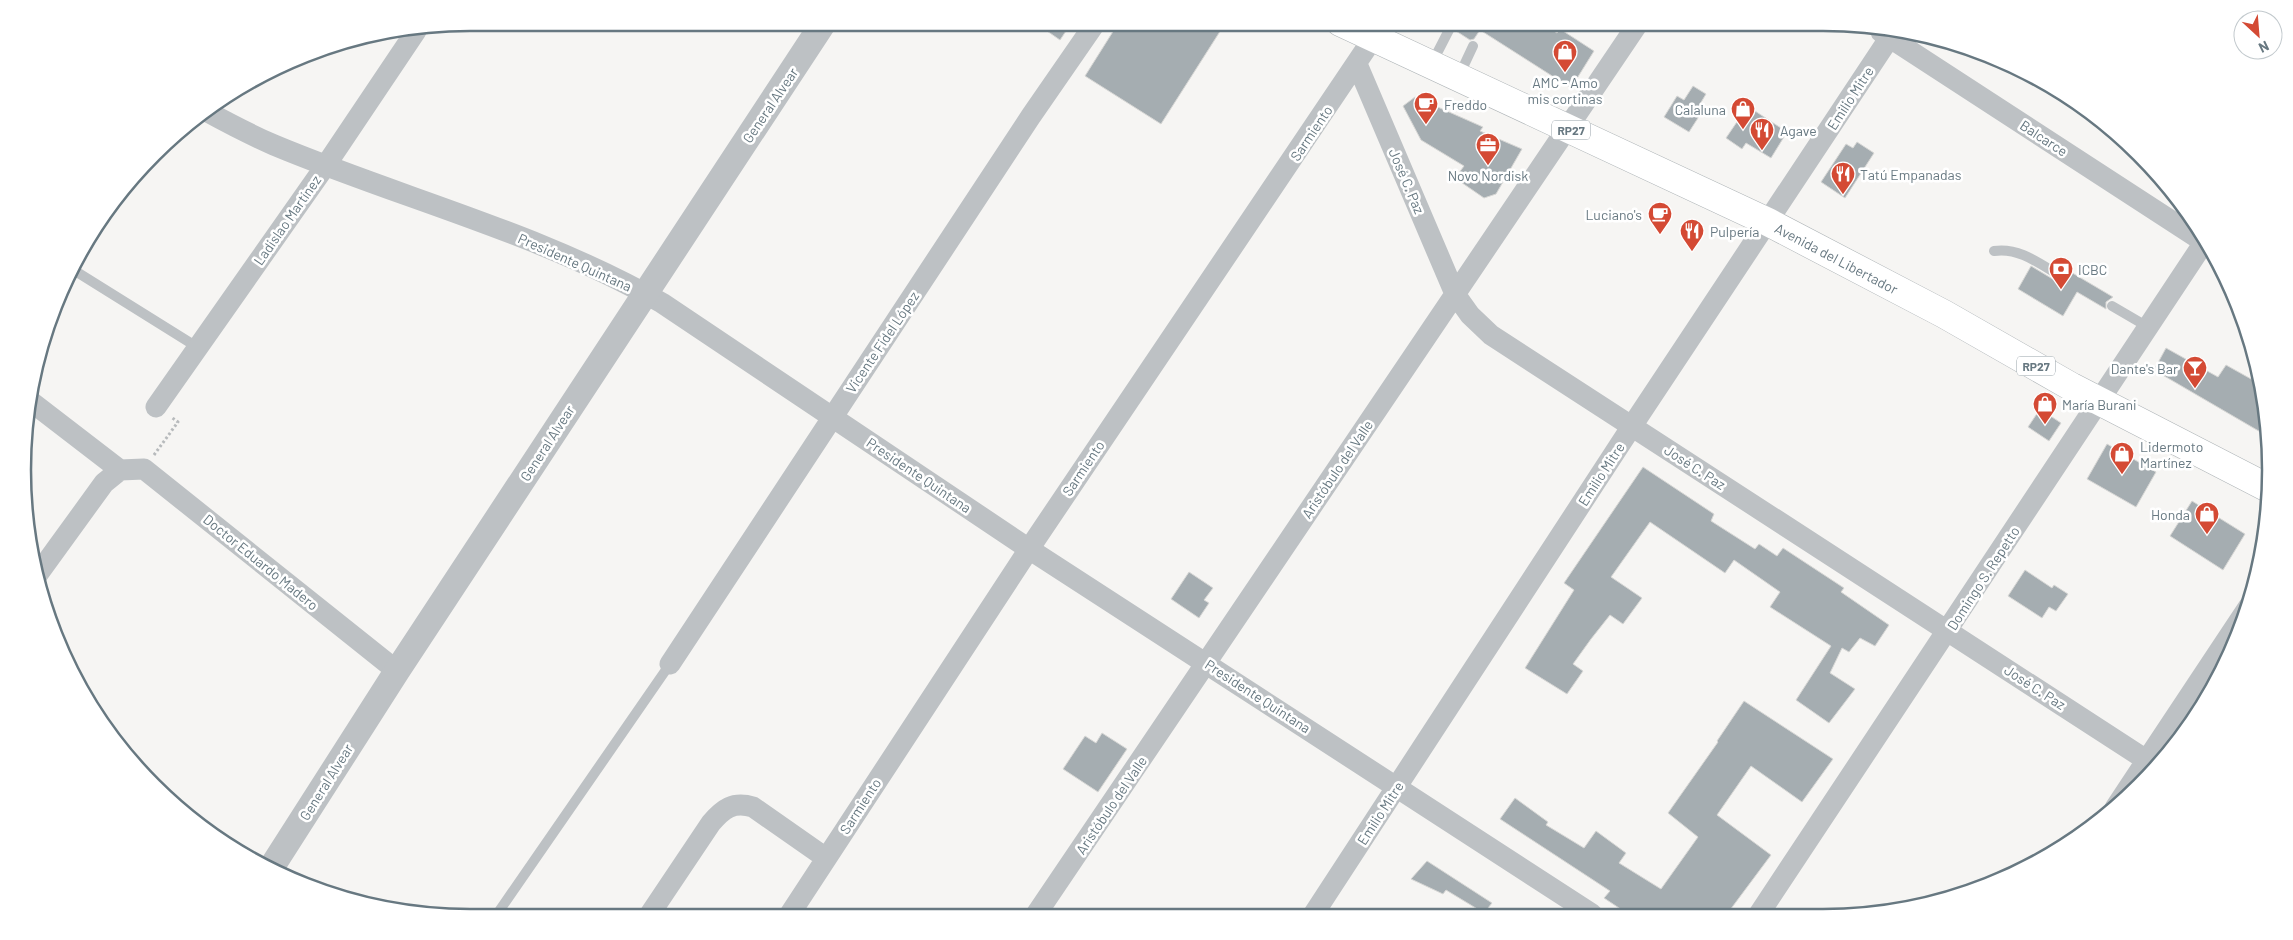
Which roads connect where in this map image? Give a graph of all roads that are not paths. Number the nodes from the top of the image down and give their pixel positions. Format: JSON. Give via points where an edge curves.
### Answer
{"nodes":[{"id":1,"x":818,"y":31,"type":"edge"},
{"id":2,"x":1090,"y":31,"type":"edge"},
{"id":3,"x":1378,"y":31,"type":"edge"},
{"id":4,"x":1381,"y":31,"type":"edge"},
{"id":5,"x":1448,"y":31,"type":"edge"},
{"id":6,"x":1633,"y":31,"type":"edge"},
{"id":7,"x":414,"y":35,"type":"edge"},
{"id":8,"x":1887,"y":36,"type":"edge"},
{"id":9,"x":1891,"y":37,"type":"edge"},
{"id":10,"x":1473,"y":46,"type":"dead end"},
{"id":11,"x":1358,"y":64,"type":"junction"},
{"id":12,"x":1431,"y":64,"type":"junction"},
{"id":13,"x":1458,"y":77,"type":"junction"},
{"id":14,"x":213,"y":115,"type":"edge"},
{"id":15,"x":1566,"y":128,"type":"junction"},
{"id":16,"x":326,"y":165,"type":"junction"},
{"id":17,"x":1768,"y":222,"type":"junction"},
{"id":18,"x":2193,"y":235,"type":"edge"},
{"id":19,"x":2202,"y":249,"type":"edge"},
{"id":20,"x":1994,"y":251,"type":"dead end"},
{"id":21,"x":78,"y":273,"type":"edge"},
{"id":22,"x":2062,"y":277,"type":"dead end"},
{"id":23,"x":645,"y":293,"type":"junction"},
{"id":24,"x":1455,"y":294,"type":"junction"},
{"id":25,"x":2112,"y":306,"type":"dead end"},
{"id":26,"x":2148,"y":328,"type":"junction"},
{"id":27,"x":197,"y":347,"type":"junction"},
{"id":28,"x":2100,"y":401,"type":"junction"},
{"id":29,"x":36,"y":406,"type":"edge"},
{"id":30,"x":156,"y":407,"type":"road end"},
{"id":31,"x":832,"y":417,"type":"junction"},
{"id":32,"x":1632,"y":426,"type":"junction"},
{"id":33,"x":120,"y":470,"type":"junction"},
{"id":34,"x":2261,"y":485,"type":"edge"},
{"id":35,"x":1029,"y":549,"type":"junction"},
{"id":36,"x":43,"y":568,"type":"edge"},
{"id":37,"x":1948,"y":631,"type":"junction"},
{"id":38,"x":2228,"y":639,"type":"edge"},
{"id":39,"x":1207,"y":663,"type":"junction"},
{"id":40,"x":670,"y":664,"type":"joint"},
{"id":41,"x":397,"y":671,"type":"junction"},
{"id":42,"x":2153,"y":759,"type":"edge"},
{"id":43,"x":2151,"y":762,"type":"edge"},
{"id":44,"x":1398,"y":786,"type":"junction"},
{"id":45,"x":826,"y":858,"type":"junction"},
{"id":46,"x":274,"y":863,"type":"edge"},
{"id":47,"x":501,"y":909,"type":"edge"},
{"id":48,"x":653,"y":909,"type":"edge"},
{"id":49,"x":793,"y":909,"type":"edge"},
{"id":50,"x":1040,"y":909,"type":"edge"},
{"id":51,"x":1317,"y":909,"type":"edge"},
{"id":52,"x":1584,"y":909,"type":"edge"},
{"id":53,"x":1762,"y":909,"type":"edge"}],
"edges":[{"from":1,"to":23,"type":"street","name":"General Alvear"},
{"from":2,"to":31,"type":"street","name":"Vicente Fidel López"},
{"from":3,"to":11,"type":"street","name":"Sarmiento"},
{"from":4,"to":12,"type":"main road","name":"Avenida del Libertador","number":"RP27"},
{"from":5,"to":12,"type":"lane"},
{"from":6,"to":15,"type":"street","name":"Aristóbulo del Valle"},
{"from":7,"to":16,"type":"street","name":"Ladislao Martínez"},
{"from":8,"to":17,"type":"street","name":"Emilio Mitre"},
{"from":9,"to":18,"type":"street","name":"Balcarce"},
{"from":10,"to":13,"type":"lane"},
{"from":11,"to":24,"type":"street","name":"José C. Paz"},
{"from":11,"to":35,"type":"street","name":"Sarmiento"},
{"from":12,"to":13,"type":"main road","name":"Avenida del Libertador","number":"RP27"},
{"from":13,"to":15,"type":"main road","name":"Avenida del Libertador","number":"RP27"},
{"from":14,"to":16,"type":"street","name":"Presidente Quintana","via":[[272,144]]},
{"from":15,"to":17,"type":"main road","name":"Avenida del Libertador","number":"RP27"},
{"from":15,"to":24,"type":"street","name":"Aristóbulo del Valle"},
{"from":16,"to":23,"type":"street","name":"Presidente Quintana","via":[[552,249]]},
{"from":16,"to":27,"type":"street","name":"Ladislao Martínez"},
{"from":17,"to":28,"type":"main road","name":"Avenida del Libertador","number":"RP27","via":[[1944,314]]},
{"from":17,"to":32,"type":"street","name":"Emilio Mitre"},
{"from":19,"to":26,"type":"street","name":"Domingo S. Repetto"},
{"from":20,"to":22,"type":"lane","via":[[2017,251]]},
{"from":21,"to":27,"type":"lane"},
{"from":23,"to":31,"type":"street","name":"Presidente Quintana"},
{"from":23,"to":41,"type":"street","name":"General Alvear"},
{"from":24,"to":32,"type":"street","name":"José C. Paz","via":[[1470,315],[1491,335]]},
{"from":24,"to":39,"type":"street","name":"Aristóbulo del Valle"},
{"from":25,"to":26,"type":"lane"},
{"from":26,"to":28,"type":"street","name":"Domingo S. Repetto"},
{"from":27,"to":30,"type":"street","name":"Ladislao Martínez"},
{"from":28,"to":34,"type":"main road","name":"Avenida del Libertador","number":"RP27"},
{"from":28,"to":37,"type":"street","name":"Domingo S. Repetto"},
{"from":29,"to":33,"type":"street"},
{"from":31,"to":35,"type":"street","name":"Presidente Quintana"},
{"from":31,"to":40,"type":"street","name":"Vicente Fidel López"},
{"from":32,"to":37,"type":"street","name":"José C. Paz"},
{"from":32,"to":44,"type":"street","name":"Emilio Mitre"},
{"from":33,"to":36,"type":"street","via":[[104,484]]},
{"from":33,"to":41,"type":"street","name":"Doctor Eduardo Madero","via":[[144,469]]},
{"from":35,"to":39,"type":"street","name":"Presidente Quintana"},
{"from":35,"to":45,"type":"street","name":"Sarmiento"},
{"from":37,"to":43,"type":"street","name":"José C. Paz"},
{"from":37,"to":53,"type":"street","name":"Domingo S. Repetto"},
{"from":38,"to":42,"type":"street"},
{"from":39,"to":44,"type":"street","name":"Presidente Quintana"},
{"from":39,"to":50,"type":"street","name":"Aristóbulo del Valle"},
{"from":40,"to":47,"type":"lane"},
{"from":41,"to":46,"type":"street","name":"General Alvear"},
{"from":44,"to":51,"type":"street","name":"Emilio Mitre"},
{"from":44,"to":52,"type":"street","name":"Presidente Quintana"},
{"from":45,"to":48,"type":"street","via":[[752,807],[732,805],[721,811],[711,823]]},
{"from":45,"to":49,"type":"street","name":"Sarmiento"}]}
